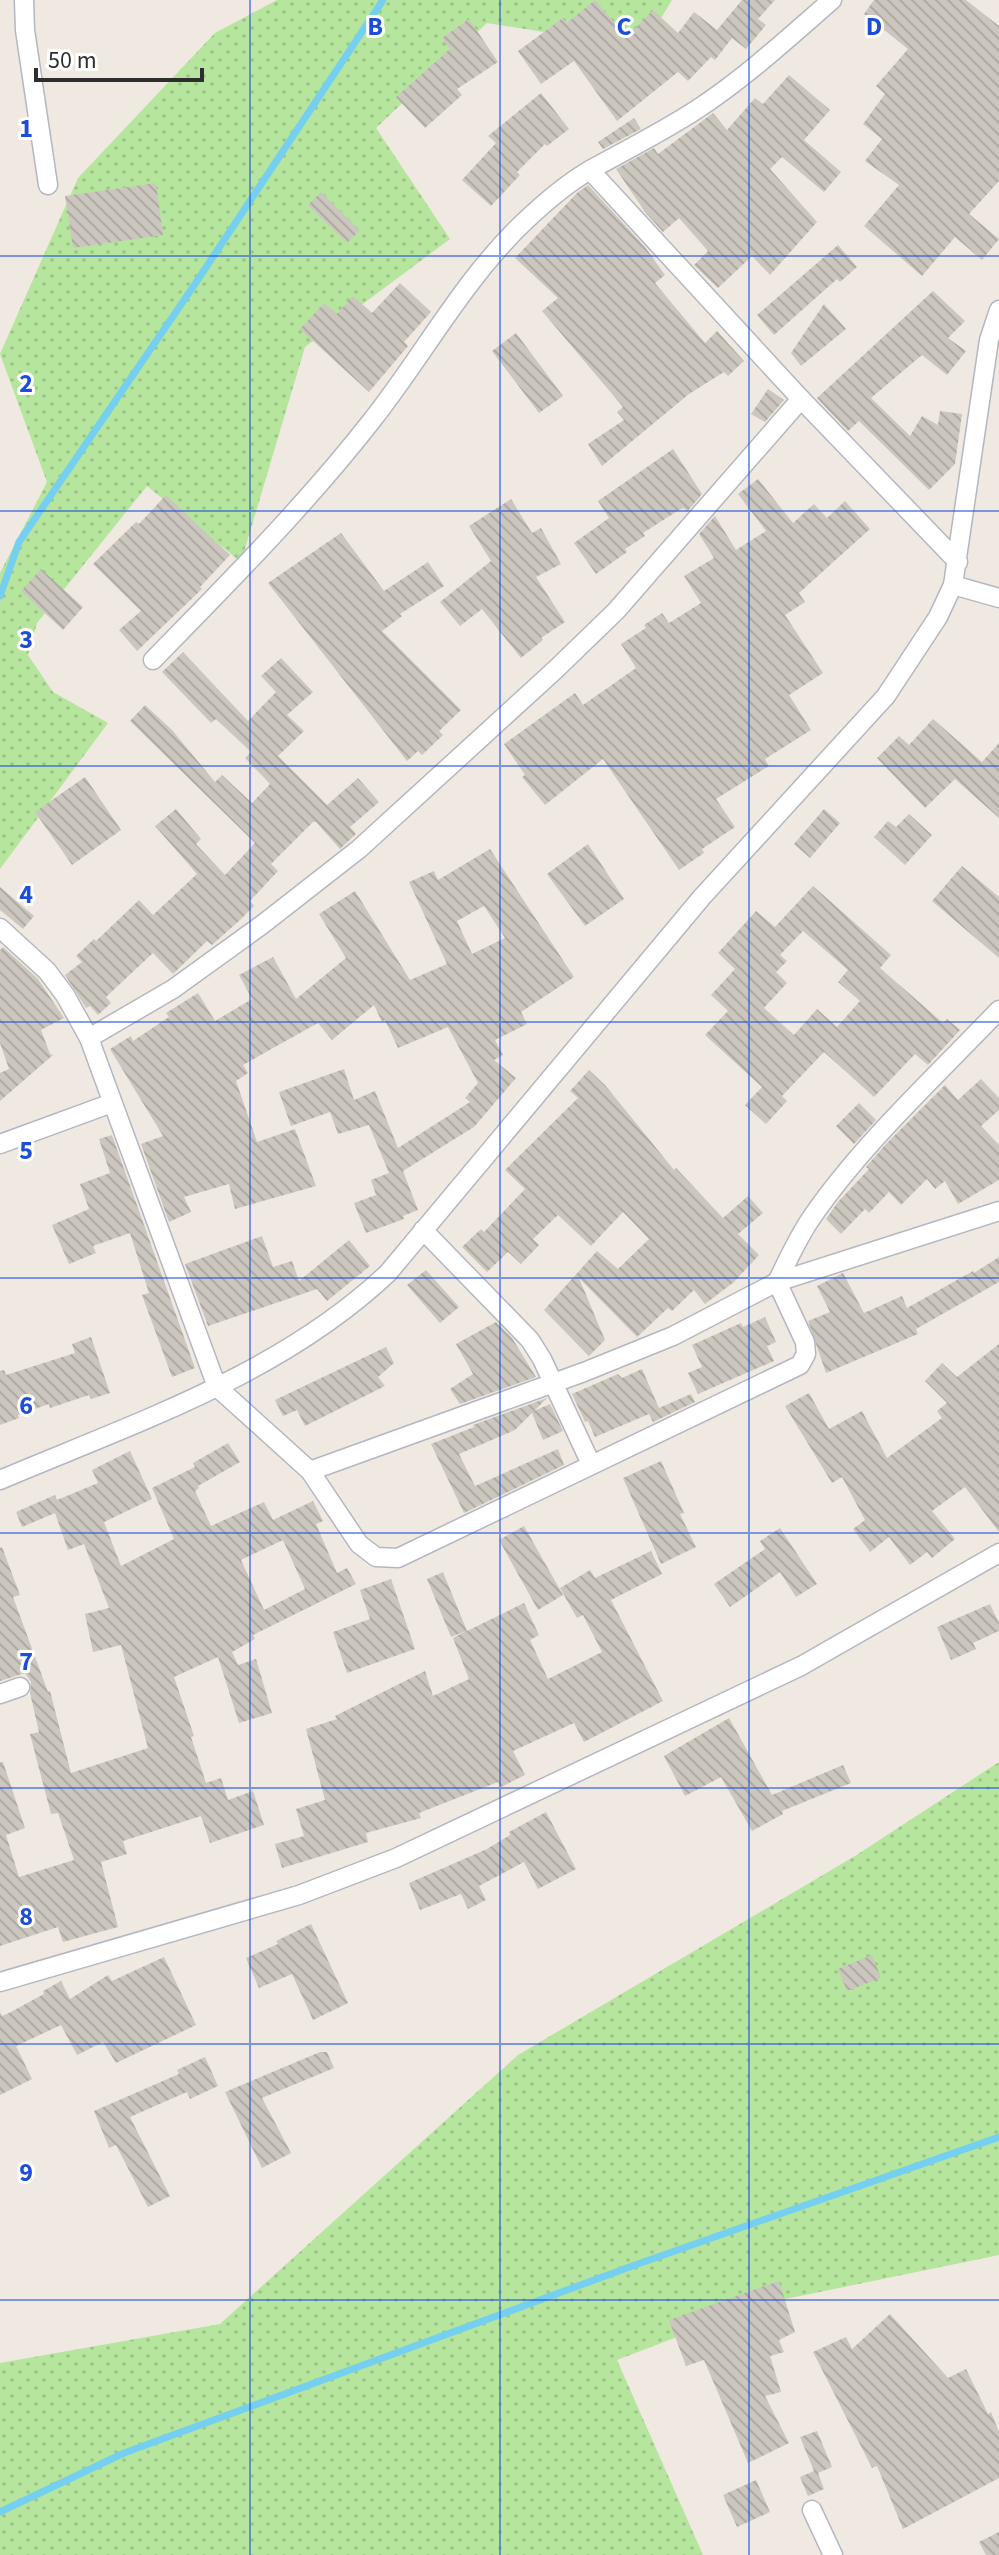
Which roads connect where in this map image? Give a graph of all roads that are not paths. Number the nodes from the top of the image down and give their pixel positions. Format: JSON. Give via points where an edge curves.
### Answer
{"nodes":[{"id":1,"x":24,"y":0,"type":"edge"},
{"id":2,"x":832,"y":0,"type":"edge"},
{"id":3,"x":590,"y":170,"type":"junction"},
{"id":4,"x":48,"y":185,"type":"dead end"},
{"id":5,"x":999,"y":310,"type":"edge"},
{"id":6,"x":801,"y":399,"type":"junction"},
{"id":7,"x":958,"y":562,"type":"junction"},
{"id":8,"x":953,"y":585,"type":"junction"},
{"id":9,"x":999,"y":598,"type":"edge"},
{"id":10,"x":153,"y":660,"type":"dead end"},
{"id":11,"x":0,"y":928,"type":"edge"},
{"id":12,"x":999,"y":1010,"type":"edge"},
{"id":13,"x":89,"y":1038,"type":"junction"},
{"id":14,"x":112,"y":1103,"type":"junction"},
{"id":15,"x":0,"y":1144,"type":"edge"},
{"id":16,"x":999,"y":1211,"type":"edge"},
{"id":17,"x":423,"y":1230,"type":"junction"},
{"id":18,"x":777,"y":1282,"type":"junction"},
{"id":19,"x":554,"y":1384,"type":"junction"},
{"id":20,"x":217,"y":1387,"type":"junction"},
{"id":21,"x":591,"y":1464,"type":"junction"},
{"id":22,"x":310,"y":1471,"type":"junction"},
{"id":23,"x":0,"y":1480,"type":"edge"},
{"id":24,"x":999,"y":1553,"type":"edge"},
{"id":25,"x":20,"y":1687,"type":"dead end"},
{"id":26,"x":0,"y":1694,"type":"edge"},
{"id":27,"x":0,"y":1982,"type":"edge"},
{"id":28,"x":812,"y":2510,"type":"dead end"},
{"id":29,"x":833,"y":2555,"type":"edge"}],
"edges":[{"from":1,"to":4,"type":"street"},
{"from":2,"to":3,"type":"street","via":[[735,83]]},
{"from":3,"to":6,"type":"street"},
{"from":3,"to":10,"type":"street","via":[[560,190],[490,257],[358,439]]},
{"from":5,"to":7,"type":"street","via":[[989,340]]},
{"from":6,"to":7,"type":"street"},
{"from":6,"to":13,"type":"street","via":[[616,611],[359,849],[173,989]]},
{"from":7,"to":8,"type":"street"},
{"from":8,"to":9,"type":"street"},
{"from":8,"to":17,"type":"street","via":[[886,696],[702,897]]},
{"from":11,"to":13,"type":"street","via":[[47,971]]},
{"from":12,"to":18,"type":"street","via":[[875,1140],[813,1215]]},
{"from":13,"to":14,"type":"street"},
{"from":14,"to":15,"type":"street"},
{"from":14,"to":20,"type":"street"},
{"from":16,"to":18,"type":"street"},
{"from":17,"to":19,"type":"street","via":[[530,1340]]},
{"from":17,"to":20,"type":"street","via":[[354,1305],[308,1338]]},
{"from":18,"to":19,"type":"street","via":[[673,1336]]},
{"from":18,"to":21,"type":"street","via":[[805,1342],[800,1365]]},
{"from":19,"to":21,"type":"street"},
{"from":19,"to":22,"type":"street"},
{"from":20,"to":22,"type":"street"},
{"from":20,"to":23,"type":"street"},
{"from":21,"to":22,"type":"street","via":[[398,1558],[376,1557],[359,1544]]},
{"from":24,"to":27,"type":"street","via":[[801,1666],[396,1858],[299,1895]]},
{"from":25,"to":26,"type":"street"},
{"from":28,"to":29,"type":"street"}]}
